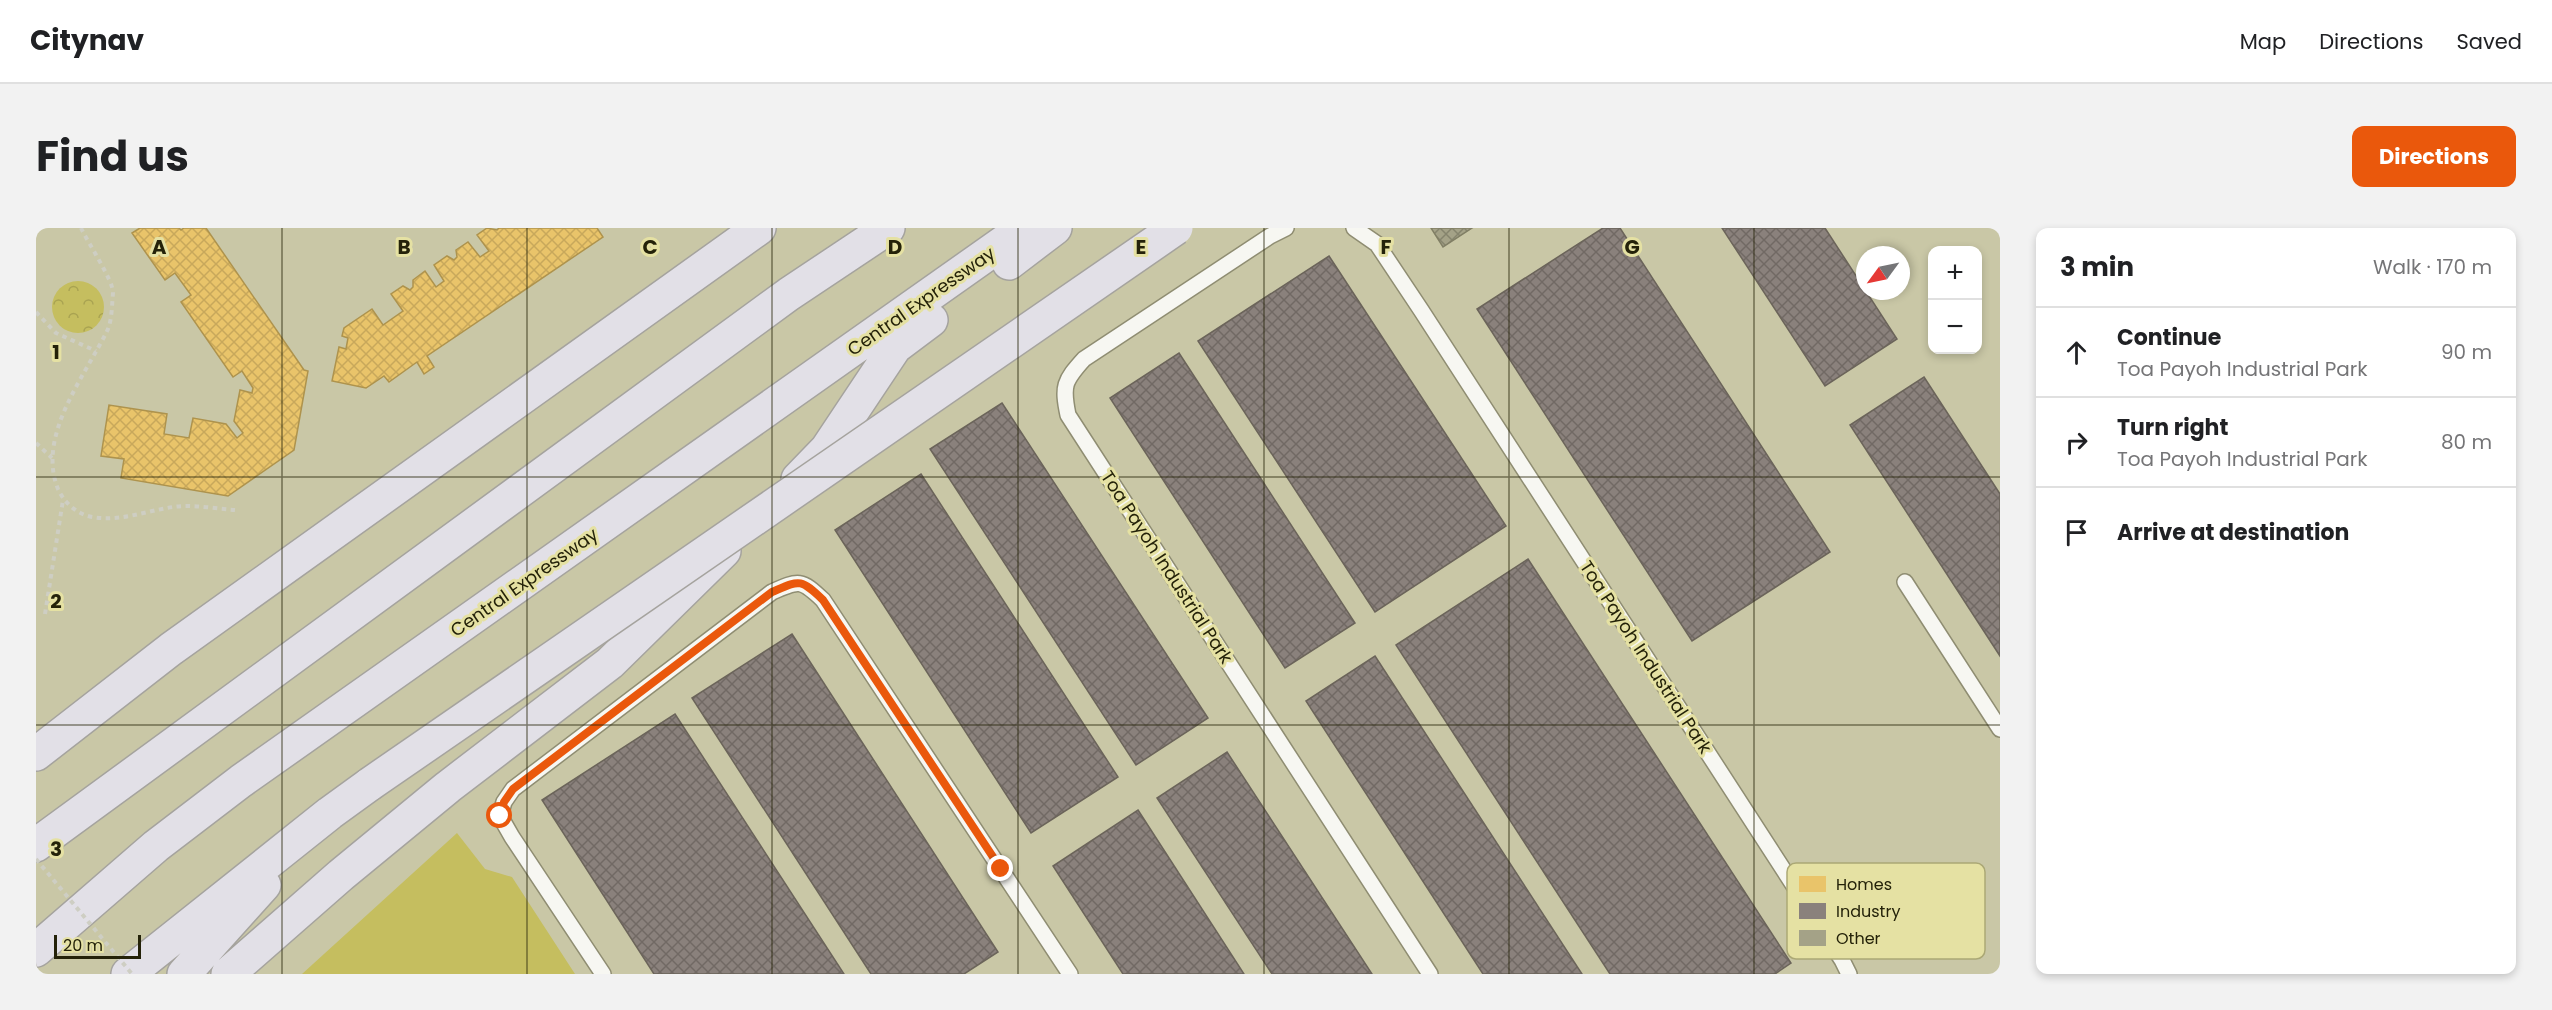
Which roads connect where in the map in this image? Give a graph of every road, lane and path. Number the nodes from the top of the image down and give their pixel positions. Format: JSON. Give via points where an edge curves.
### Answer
{"nodes":[{"id":1,"x":81,"y":228,"type":"edge"},
{"id":2,"x":759,"y":228,"type":"edge"},
{"id":3,"x":888,"y":228,"type":"edge"},
{"id":4,"x":1024,"y":228,"type":"edge"},
{"id":5,"x":1055,"y":228,"type":"edge"},
{"id":6,"x":1176,"y":228,"type":"edge"},
{"id":7,"x":1286,"y":228,"type":"edge"},
{"id":8,"x":1354,"y":228,"type":"edge"},
{"id":9,"x":36,"y":312,"type":"edge"},
{"id":10,"x":96,"y":351,"type":"junction"},
{"id":11,"x":36,"y":443,"type":"edge"},
{"id":12,"x":53,"y":458,"type":"junction"},
{"id":13,"x":63,"y":500,"type":"junction"},
{"id":14,"x":236,"y":510,"type":"dead end"},
{"id":15,"x":1905,"y":582,"type":"dead end"},
{"id":16,"x":45,"y":614,"type":"dead end"},
{"id":17,"x":2000,"y":729,"type":"edge"},
{"id":18,"x":36,"y":754,"type":"edge"},
{"id":19,"x":330,"y":813,"type":"junction"},
{"id":20,"x":36,"y":845,"type":"edge"},
{"id":21,"x":36,"y":858,"type":"edge"},
{"id":22,"x":1787,"y":875,"type":"edge"},
{"id":23,"x":36,"y":950,"type":"edge"},
{"id":24,"x":1840,"y":959,"type":"edge"},
{"id":25,"x":130,"y":974,"type":"edge"},
{"id":26,"x":184,"y":974,"type":"edge"},
{"id":27,"x":228,"y":974,"type":"edge"},
{"id":28,"x":603,"y":974,"type":"edge"},
{"id":29,"x":1070,"y":974,"type":"edge"},
{"id":30,"x":1430,"y":974,"type":"edge"},
{"id":31,"x":1849,"y":974,"type":"edge"}],
"edges":[{"from":1,"to":10,"type":"path","via":[[113,289],[109,326]]},
{"from":2,"to":18,"type":"highway","via":[[171,649]]},
{"from":3,"to":20,"type":"highway","via":[[789,294]]},
{"from":4,"to":23,"type":"highway","name":"Central Expressway","via":[[241,781],[156,846]]},
{"from":5,"to":27,"type":"highway","via":[[895,347],[827,449],[610,663],[422,809]]},
{"from":6,"to":19,"type":"highway","bridge":true},
{"from":7,"to":30,"type":"lane","name":"Toa Payoh Industrial Park","via":[[1084,359],[1068,376],[1063,392],[1068,415]]},
{"from":8,"to":22,"type":"lane","name":"Toa Payoh Industrial Park","via":[[1377,244]]},
{"from":9,"to":10,"type":"path","via":[[56,333]]},
{"from":10,"to":12,"type":"path","via":[[58,426]]},
{"from":11,"to":12,"type":"path"},
{"from":12,"to":13,"type":"path","via":[[55,481]]},
{"from":13,"to":14,"type":"path","via":[[91,517],[134,517],[174,507]]},
{"from":13,"to":16,"type":"path"},
{"from":15,"to":17,"type":"lane"},
{"from":19,"to":25,"type":"highway"},
{"from":19,"to":26,"type":"highway"},
{"from":21,"to":25,"type":"path","bridge":true},
{"from":24,"to":31,"type":"lane","name":"Toa Payoh Industrial Park"},
{"from":28,"to":29,"type":"lane","via":[[512,837],[500,816],[504,802],[513,789],[772,592],[795,582],[807,585],[823,600]]}]}
